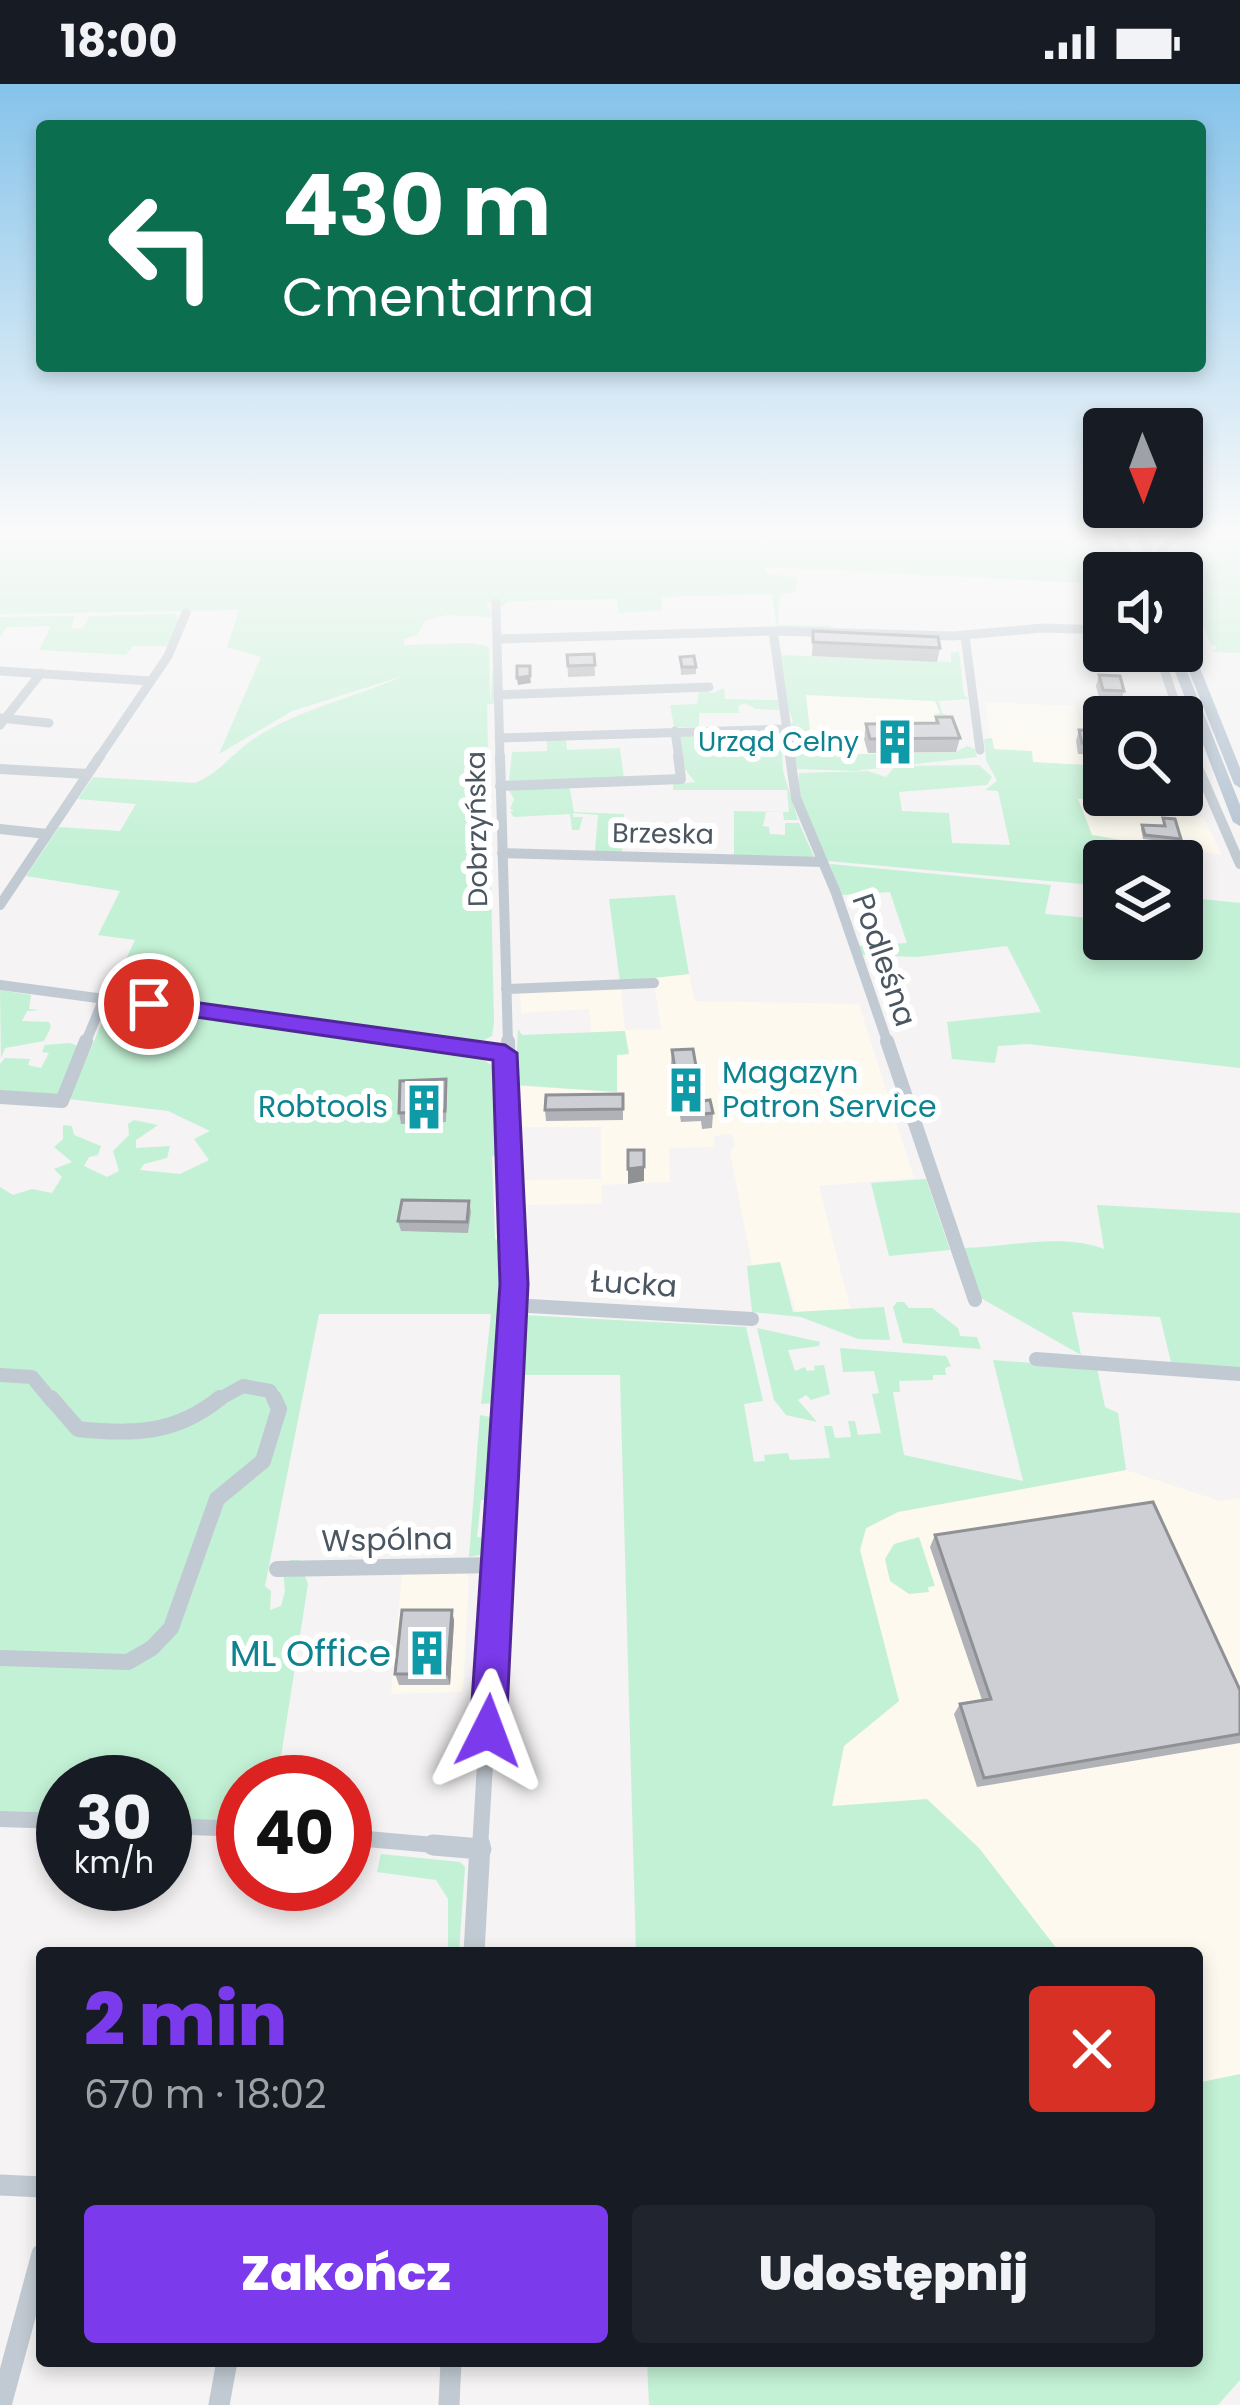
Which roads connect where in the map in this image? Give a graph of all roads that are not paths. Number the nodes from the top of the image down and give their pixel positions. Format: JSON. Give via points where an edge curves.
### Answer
{"nodes":[{"id":1,"x":176,"y":638,"type":"edge"},
{"id":2,"x":521,"y":638,"type":"edge"},
{"id":3,"x":774,"y":638,"type":"edge"},
{"id":4,"x":965,"y":638,"type":"edge"},
{"id":5,"x":497,"y":639,"type":"joint"},
{"id":6,"x":0,"y":670,"type":"edge"},
{"id":7,"x":1181,"y":672,"type":"edge"},
{"id":8,"x":1196,"y":672,"type":"edge"},
{"id":9,"x":40,"y":674,"type":"junction"},
{"id":10,"x":150,"y":681,"type":"junction"},
{"id":11,"x":710,"y":687,"type":"dead end"},
{"id":12,"x":498,"y":695,"type":"junction"},
{"id":13,"x":2,"y":720,"type":"edge"},
{"id":14,"x":49,"y":722,"type":"dead end"},
{"id":15,"x":785,"y":729,"type":"junction"},
{"id":16,"x":675,"y":730,"type":"junction"},
{"id":17,"x":499,"y":738,"type":"junction"},
{"id":18,"x":980,"y":750,"type":"dead end"},
{"id":19,"x":0,"y":769,"type":"edge"},
{"id":20,"x":88,"y":774,"type":"junction"},
{"id":21,"x":1240,"y":784,"type":"edge"},
{"id":22,"x":1203,"y":786,"type":"edge"},
{"id":23,"x":500,"y":787,"type":"junction"},
{"id":24,"x":1240,"y":822,"type":"edge"},
{"id":25,"x":0,"y":829,"type":"edge"},
{"id":26,"x":47,"y":834,"type":"junction"},
{"id":27,"x":502,"y":854,"type":"junction"},
{"id":28,"x":822,"y":862,"type":"junction"},
{"id":29,"x":1240,"y":864,"type":"edge"},
{"id":30,"x":2,"y":901,"type":"edge"},
{"id":31,"x":655,"y":983,"type":"dead end"},
{"id":32,"x":0,"y":985,"type":"edge"},
{"id":33,"x":506,"y":989,"type":"junction"},
{"id":34,"x":104,"y":998,"type":"junction"},
{"id":35,"x":505,"y":1053,"type":"junction"},
{"id":36,"x":0,"y":1097,"type":"edge"},
{"id":37,"x":975,"y":1300,"type":"dead end"},
{"id":38,"x":513,"y":1306,"type":"junction"},
{"id":39,"x":752,"y":1319,"type":"dead end"},
{"id":40,"x":1036,"y":1359,"type":"dead end"},
{"id":41,"x":1240,"y":1374,"type":"edge"},
{"id":42,"x":0,"y":1375,"type":"edge"},
{"id":43,"x":497,"y":1565,"type":"junction"},
{"id":44,"x":277,"y":1569,"type":"dead end"},
{"id":45,"x":0,"y":1658,"type":"edge"},
{"id":46,"x":0,"y":1819,"type":"edge"},
{"id":47,"x":36,"y":1820,"type":"edge"},
{"id":48,"x":372,"y":1839,"type":"edge"},
{"id":49,"x":482,"y":1849,"type":"junction"},
{"id":50,"x":475,"y":1947,"type":"edge"},
{"id":51,"x":0,"y":2185,"type":"edge"},
{"id":52,"x":36,"y":2187,"type":"edge"},
{"id":53,"x":36,"y":2276,"type":"edge"},
{"id":54,"x":226,"y":2367,"type":"edge"},
{"id":55,"x":451,"y":2367,"type":"edge"},
{"id":56,"x":1,"y":2405,"type":"edge"},
{"id":57,"x":219,"y":2405,"type":"edge"},
{"id":58,"x":449,"y":2405,"type":"edge"}],
"edges":[{"from":1,"to":10,"type":"street"},
{"from":2,"to":5,"type":"street"},
{"from":3,"to":15,"type":"street","name":"Podleśna"},
{"from":4,"to":18,"type":"street"},
{"from":5,"to":12,"type":"street","name":"Dobrzyńska"},
{"from":6,"to":9,"type":"street"},
{"from":7,"to":24,"type":"main road"},
{"from":8,"to":21,"type":"main road"},
{"from":9,"to":10,"type":"street"},
{"from":9,"to":13,"type":"street"},
{"from":10,"to":20,"type":"street"},
{"from":11,"to":12,"type":"street"},
{"from":12,"to":17,"type":"street","name":"Dobrzyńska"},
{"from":13,"to":14,"type":"street"},
{"from":15,"to":16,"type":"street"},
{"from":15,"to":28,"type":"street","name":"Podleśna","via":[[796,798]]},
{"from":16,"to":17,"type":"street"},
{"from":16,"to":23,"type":"street","via":[[681,779]]},
{"from":17,"to":23,"type":"street","name":"Dobrzyńska"},
{"from":19,"to":20,"type":"street"},
{"from":20,"to":26,"type":"street"},
{"from":22,"to":29,"type":"street"},
{"from":23,"to":27,"type":"street","name":"Dobrzyńska"},
{"from":25,"to":26,"type":"street"},
{"from":26,"to":30,"type":"street"},
{"from":27,"to":28,"type":"street","name":"Brzeska"},
{"from":27,"to":33,"type":"street","name":"Dobrzyńska"},
{"from":28,"to":37,"type":"street","name":"Podleśna"},
{"from":31,"to":33,"type":"street"},
{"from":32,"to":34,"type":"street"},
{"from":33,"to":35,"type":"street","name":"Dobrzyńska"},
{"from":34,"to":35,"type":"street"},
{"from":34,"to":36,"type":"street","via":[[62,1101]]},
{"from":35,"to":38,"type":"street","name":"Dobrzyńska"},
{"from":38,"to":39,"type":"street","name":"Łucka"},
{"from":38,"to":43,"type":"street","name":"Dobrzyńska"},
{"from":40,"to":41,"type":"street"},
{"from":42,"to":45,"type":"street","via":[[45,1384],[64,1423],[91,1430],[186,1424],[243,1385],[270,1391],[279,1409],[263,1461],[218,1499],[171,1628],[152,1648],[128,1662]]},
{"from":43,"to":44,"type":"street","name":"Wspólna"},
{"from":43,"to":49,"type":"street","name":"Dobrzyńska"},
{"from":46,"to":47,"type":"street"},
{"from":48,"to":49,"type":"street"},
{"from":49,"to":50,"type":"street","name":"Dobrzyńska"},
{"from":51,"to":52,"type":"street"},
{"from":53,"to":56,"type":"street"},
{"from":54,"to":57,"type":"street"},
{"from":55,"to":58,"type":"street"}]}
